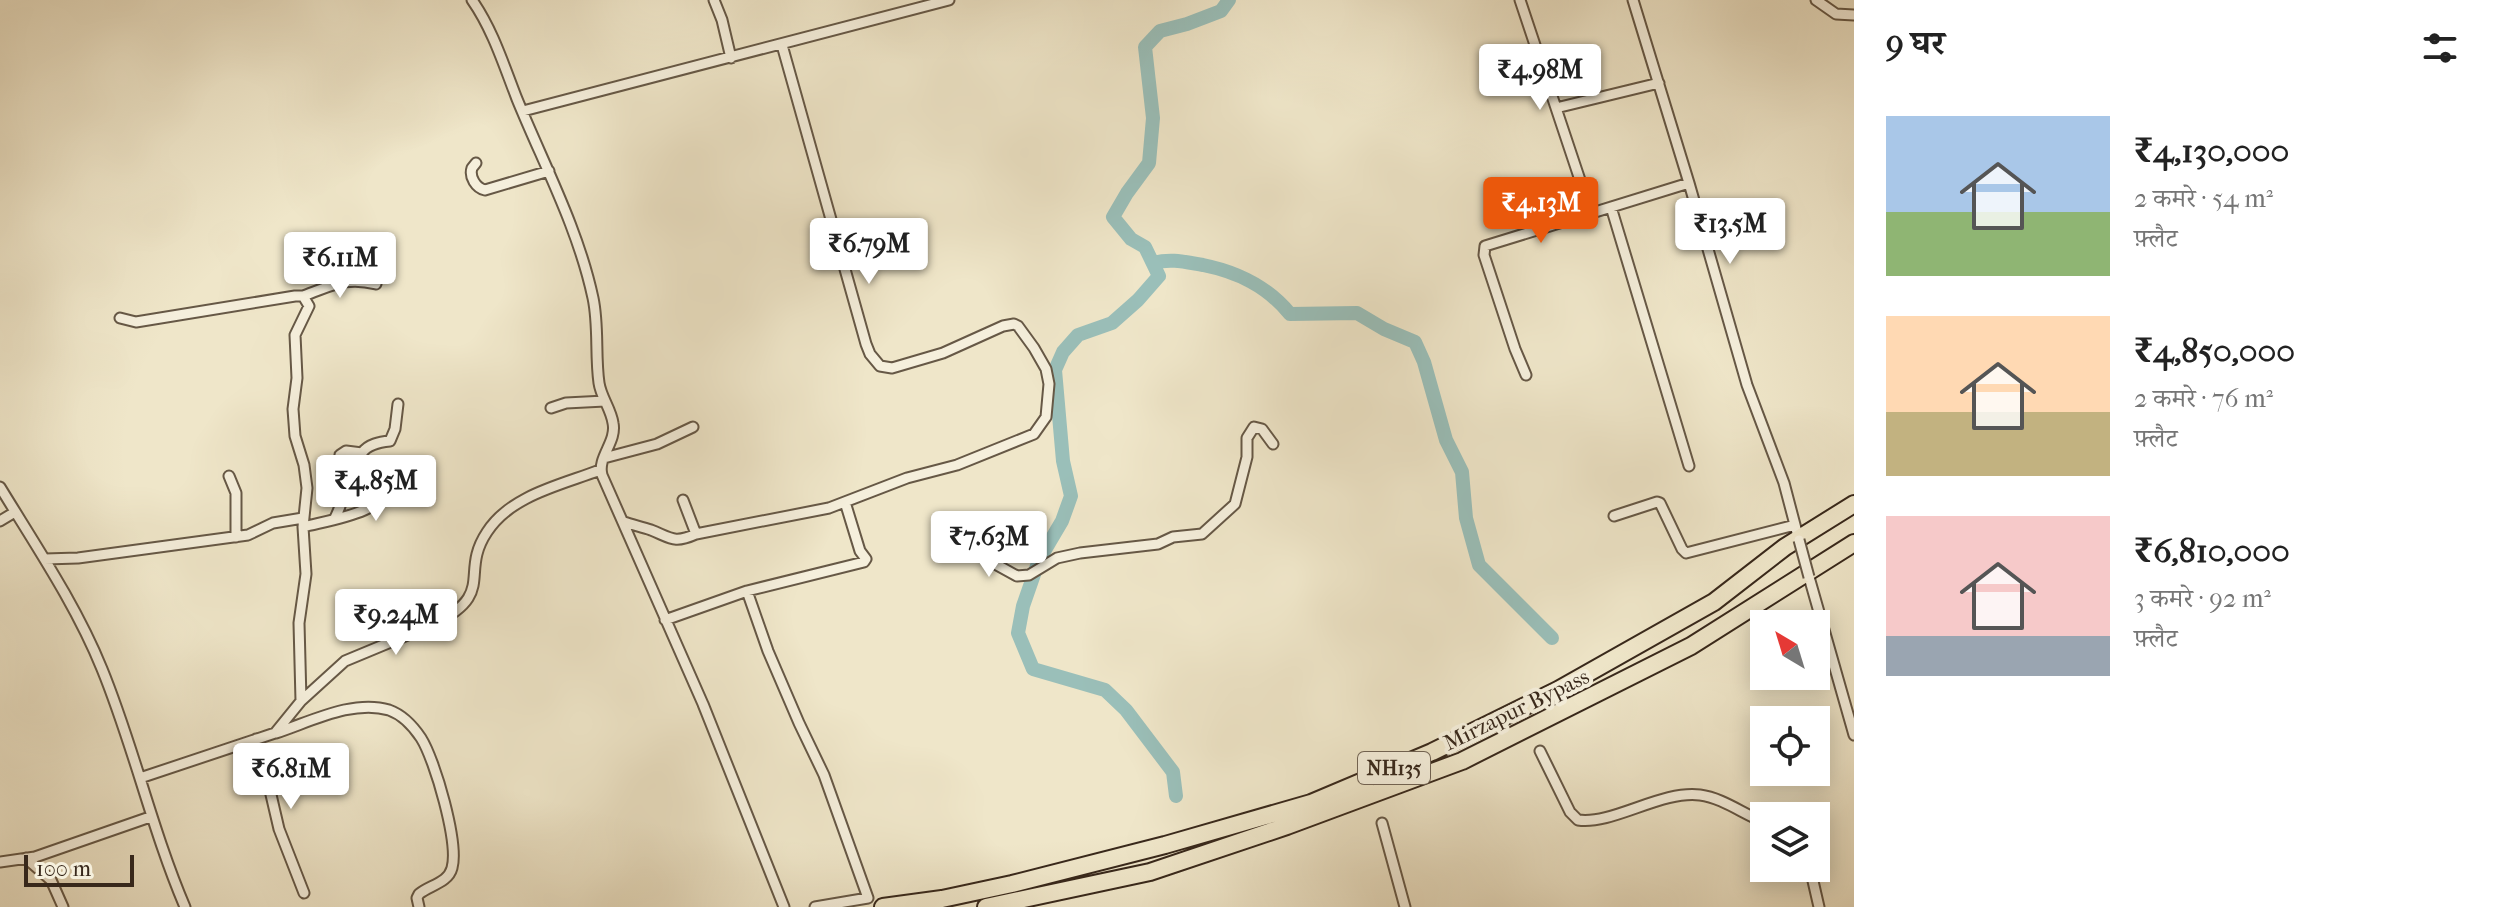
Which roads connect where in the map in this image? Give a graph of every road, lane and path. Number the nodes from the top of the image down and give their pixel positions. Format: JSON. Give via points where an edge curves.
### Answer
{"nodes":[{"id":1,"x":472,"y":0,"type":"edge"},
{"id":2,"x":714,"y":0,"type":"edge"},
{"id":3,"x":949,"y":0,"type":"edge"},
{"id":4,"x":1520,"y":0,"type":"edge"},
{"id":5,"x":1633,"y":0,"type":"edge"},
{"id":6,"x":1816,"y":0,"type":"edge"},
{"id":7,"x":1854,"y":15,"type":"edge"},
{"id":8,"x":782,"y":45,"type":"junction"},
{"id":9,"x":731,"y":58,"type":"junction"},
{"id":10,"x":1659,"y":83,"type":"junction"},
{"id":11,"x":1556,"y":108,"type":"junction"},
{"id":12,"x":523,"y":111,"type":"junction"},
{"id":13,"x":476,"y":163,"type":"dead end"},
{"id":14,"x":549,"y":171,"type":"junction"},
{"id":15,"x":1689,"y":183,"type":"junction"},
{"id":16,"x":1611,"y":207,"type":"junction"},
{"id":17,"x":1591,"y":213,"type":"junction"},
{"id":18,"x":376,"y":284,"type":"dead end"},
{"id":19,"x":303,"y":296,"type":"junction"},
{"id":20,"x":120,"y":318,"type":"dead end"},
{"id":21,"x":1526,"y":375,"type":"dead end"},
{"id":22,"x":605,"y":401,"type":"junction"},
{"id":23,"x":398,"y":404,"type":"dead end"},
{"id":24,"x":551,"y":408,"type":"dead end"},
{"id":25,"x":693,"y":427,"type":"dead end"},
{"id":26,"x":1273,"y":444,"type":"dead end"},
{"id":27,"x":604,"y":458,"type":"junction"},
{"id":28,"x":1689,"y":466,"type":"dead end"},
{"id":29,"x":600,"y":470,"type":"junction"},
{"id":30,"x":229,"y":476,"type":"dead end"},
{"id":31,"x":390,"y":479,"type":"dead end"},
{"id":32,"x":0,"y":487,"type":"edge"},
{"id":33,"x":683,"y":500,"type":"dead end"},
{"id":34,"x":845,"y":502,"type":"junction"},
{"id":35,"x":1854,"y":504,"type":"edge"},
{"id":36,"x":15,"y":512,"type":"junction"},
{"id":37,"x":1614,"y":516,"type":"dead end"},
{"id":38,"x":335,"y":518,"type":"junction"},
{"id":39,"x":0,"y":521,"type":"edge"},
{"id":40,"x":624,"y":522,"type":"junction"},
{"id":41,"x":303,"y":523,"type":"junction"},
{"id":42,"x":1797,"y":532,"type":"junction"},
{"id":43,"x":696,"y":534,"type":"junction"},
{"id":44,"x":236,"y":537,"type":"junction"},
{"id":45,"x":950,"y":542,"type":"dead end"},
{"id":46,"x":1854,"y":543,"type":"edge"},
{"id":47,"x":45,"y":559,"type":"junction"},
{"id":48,"x":747,"y":591,"type":"junction"},
{"id":49,"x":665,"y":620,"type":"junction"},
{"id":50,"x":301,"y":701,"type":"junction"},
{"id":51,"x":275,"y":733,"type":"junction"},
{"id":52,"x":1854,"y":735,"type":"edge"},
{"id":53,"x":256,"y":739,"type":"junction"},
{"id":54,"x":1540,"y":751,"type":"dead end"},
{"id":55,"x":140,"y":778,"type":"junction"},
{"id":56,"x":1750,"y":815,"type":"edge"},
{"id":57,"x":150,"y":817,"type":"junction"},
{"id":58,"x":1382,"y":823,"type":"dead end"},
{"id":59,"x":13,"y":860,"type":"edge"},
{"id":60,"x":1813,"y":882,"type":"edge"},
{"id":61,"x":304,"y":893,"type":"dead end"},
{"id":62,"x":63,"y":907,"type":"edge"},
{"id":63,"x":185,"y":907,"type":"edge"},
{"id":64,"x":419,"y":907,"type":"edge"},
{"id":65,"x":784,"y":907,"type":"edge"},
{"id":66,"x":815,"y":907,"type":"edge"},
{"id":67,"x":883,"y":907,"type":"edge"},
{"id":68,"x":986,"y":907,"type":"edge"},
{"id":69,"x":1405,"y":907,"type":"edge"},
{"id":70,"x":1819,"y":907,"type":"edge"}],
"edges":[{"from":1,"to":12,"type":"street"},
{"from":2,"to":9,"type":"street"},
{"from":3,"to":8,"type":"street"},
{"from":4,"to":11,"type":"street"},
{"from":5,"to":10,"type":"street"},
{"from":6,"to":7,"type":"street","via":[[1836,14]]},
{"from":8,"to":9,"type":"street"},
{"from":8,"to":34,"type":"street","via":[[866,344],[875,360],[892,368],[1014,324],[1034,348],[1049,384],[1046,417],[1034,434]]},
{"from":9,"to":12,"type":"street"},
{"from":10,"to":11,"type":"street"},
{"from":10,"to":15,"type":"street"},
{"from":11,"to":17,"type":"street"},
{"from":12,"to":14,"type":"street"},
{"from":13,"to":14,"type":"street","via":[[471,176],[485,190]]},
{"from":14,"to":22,"type":"street","via":[[593,297],[599,384]]},
{"from":15,"to":16,"type":"street"},
{"from":15,"to":42,"type":"street","via":[[1747,385]]},
{"from":16,"to":17,"type":"street"},
{"from":16,"to":28,"type":"street"},
{"from":17,"to":21,"type":"street","via":[[1484,248]]},
{"from":18,"to":19,"type":"street","via":[[353,279]]},
{"from":19,"to":20,"type":"street","via":[[136,322]]},
{"from":19,"to":41,"type":"street","via":[[309,306],[295,335],[293,409],[306,475]]},
{"from":22,"to":24,"type":"street"},
{"from":22,"to":27,"type":"street","via":[[614,436]]},
{"from":23,"to":38,"type":"street","via":[[390,441],[362,453],[340,455],[345,487]]},
{"from":25,"to":27,"type":"street","via":[[657,444]]},
{"from":26,"to":45,"type":"street","via":[[1254,427],[1247,438],[1235,504],[1202,534],[1057,558],[1029,575],[1017,576],[997,565],[979,529]]},
{"from":27,"to":29,"type":"street"},
{"from":29,"to":40,"type":"street"},
{"from":29,"to":50,"type":"street","via":[[516,504],[486,534],[468,601],[434,624],[345,661]]},
{"from":30,"to":44,"type":"street","via":[[236,493]]},
{"from":31,"to":38,"type":"street","via":[[390,494],[374,506]]},
{"from":32,"to":36,"type":"street"},
{"from":33,"to":43,"type":"street"},
{"from":34,"to":43,"type":"street"},
{"from":34,"to":48,"type":"street","via":[[865,560]]},
{"from":35,"to":42,"type":"highway","number":"NH135"},
{"from":36,"to":39,"type":"street"},
{"from":36,"to":47,"type":"street"},
{"from":37,"to":42,"type":"street","via":[[1660,503],[1686,553]]},
{"from":38,"to":41,"type":"street"},
{"from":40,"to":43,"type":"street","via":[[670,540]]},
{"from":40,"to":49,"type":"street"},
{"from":41,"to":44,"type":"street","via":[[273,523]]},
{"from":41,"to":50,"type":"street"},
{"from":42,"to":52,"type":"street","bridge":true},
{"from":42,"to":67,"type":"highway","number":"NH135","via":[[1714,602],[1558,690],[1311,803],[1012,884]]},
{"from":44,"to":47,"type":"street"},
{"from":46,"to":68,"type":"highway","name":"Mirzapur Bypass","number":"NH135","via":[[1691,646],[1462,761],[1150,872]]},
{"from":47,"to":55,"type":"street","via":[[102,669]]},
{"from":48,"to":49,"type":"street"},
{"from":48,"to":66,"type":"street","via":[[824,775],[868,898]]},
{"from":49,"to":65,"type":"street"},
{"from":50,"to":51,"type":"street"},
{"from":51,"to":53,"type":"street"},
{"from":51,"to":64,"type":"street","via":[[365,707],[391,711],[411,725],[431,757],[453,850],[451,872],[419,894]]},
{"from":53,"to":55,"type":"street"},
{"from":53,"to":61,"type":"street","via":[[279,829]]},
{"from":54,"to":56,"type":"street","via":[[1578,820],[1693,795]]},
{"from":55,"to":57,"type":"street"},
{"from":57,"to":59,"type":"street"},
{"from":57,"to":63,"type":"street"},
{"from":58,"to":69,"type":"street"},
{"from":59,"to":62,"type":"street","via":[[51,880]]},
{"from":60,"to":70,"type":"street"}]}
